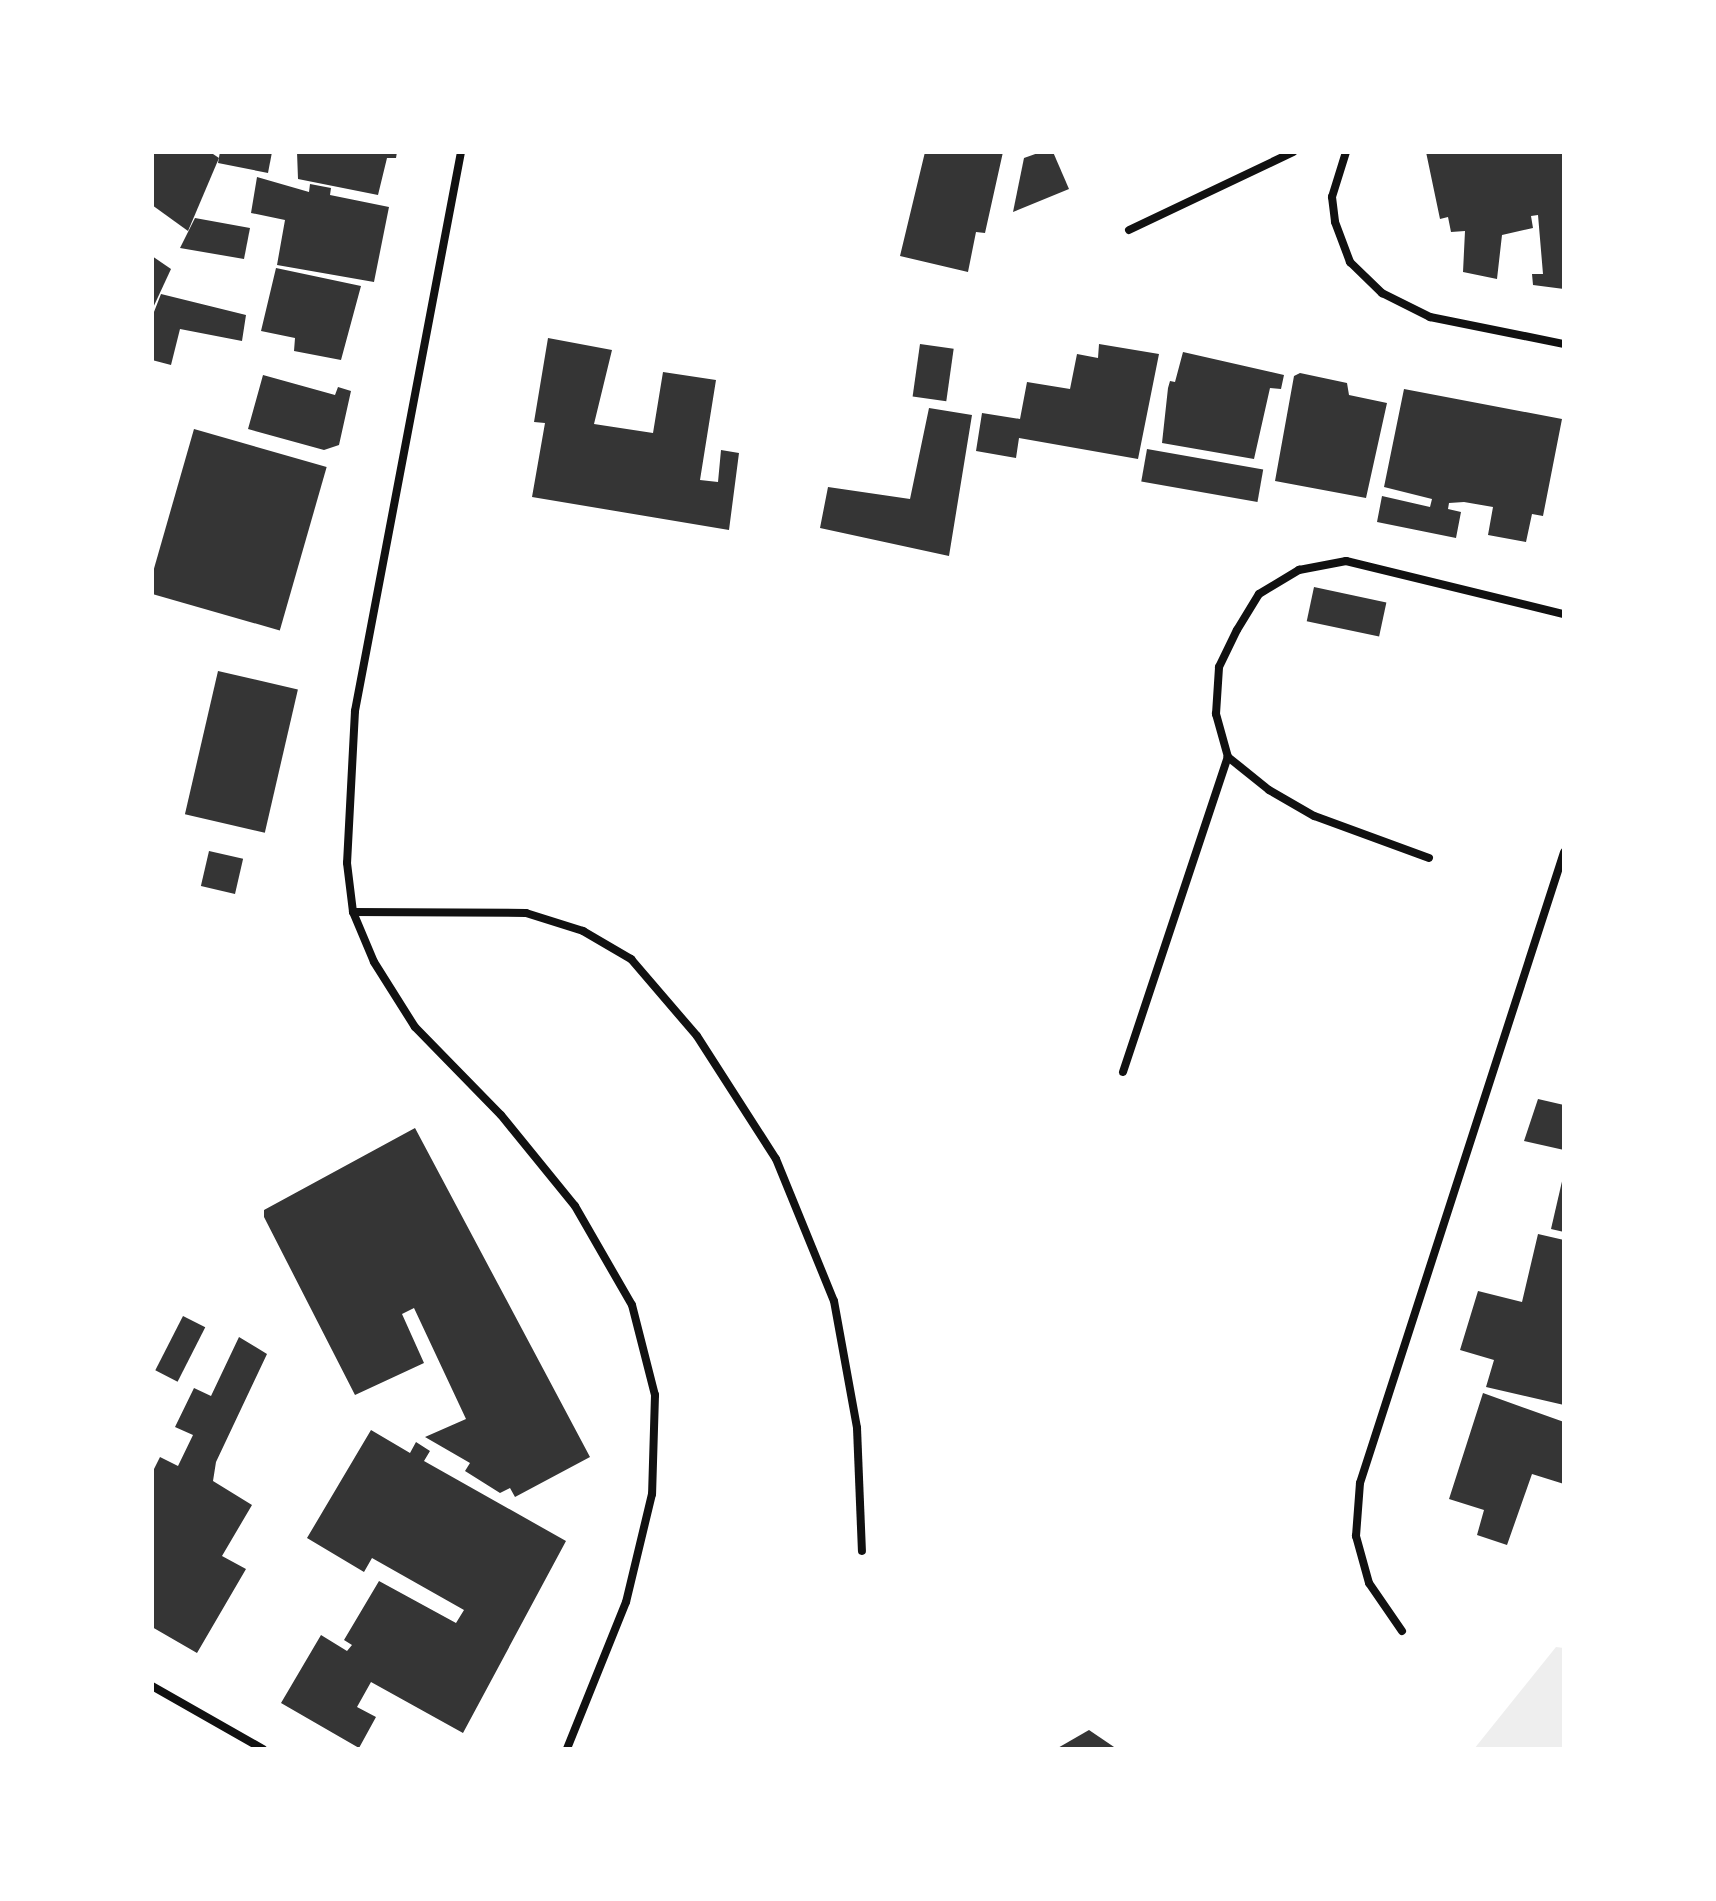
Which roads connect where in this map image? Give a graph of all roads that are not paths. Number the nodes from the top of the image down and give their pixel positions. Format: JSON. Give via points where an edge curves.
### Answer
{"nodes":[{"id":1,"x":461,"y":152,"type":"edge"},
{"id":2,"x":1293,"y":152,"type":"edge"},
{"id":3,"x":1346,"y":152,"type":"edge"},
{"id":4,"x":1129,"y":230,"type":"dead end"},
{"id":5,"x":1564,"y":344,"type":"edge"},
{"id":6,"x":1564,"y":614,"type":"edge"},
{"id":7,"x":1228,"y":757,"type":"junction"},
{"id":8,"x":1564,"y":852,"type":"edge"},
{"id":9,"x":1429,"y":858,"type":"dead end"},
{"id":10,"x":353,"y":912,"type":"junction"},
{"id":11,"x":1123,"y":1072,"type":"dead end"},
{"id":12,"x":862,"y":1551,"type":"dead end"},
{"id":13,"x":1402,"y":1631,"type":"dead end"},
{"id":14,"x":152,"y":1686,"type":"edge"},
{"id":15,"x":263,"y":1749,"type":"edge"},
{"id":16,"x":567,"y":1749,"type":"edge"}],
"edges":[{"from":1,"to":10,"type":"street","via":[[355,711],[346,810]]},
{"from":2,"to":4,"type":"street"},
{"from":3,"to":5,"type":"street","via":[[1332,197],[1335,222],[1350,262],[1382,293],[1430,317]]},
{"from":6,"to":7,"type":"street","via":[[1346,561],[1299,570],[1259,594],[1219,667],[1216,714]]},
{"from":7,"to":9,"type":"street","via":[[1269,790],[1314,816]]},
{"from":7,"to":11,"type":"street"},
{"from":8,"to":13,"type":"street","via":[[1360,1483],[1356,1536],[1369,1583]]},
{"from":10,"to":12,"type":"street","via":[[526,913],[583,931],[631,959],[697,1036],[776,1159],[834,1301],[857,1428]]},
{"from":10,"to":16,"type":"street","via":[[374,962],[415,1027],[501,1115],[575,1206],[632,1305],[655,1395],[652,1494],[626,1602]]},
{"from":14,"to":15,"type":"street"}]}
